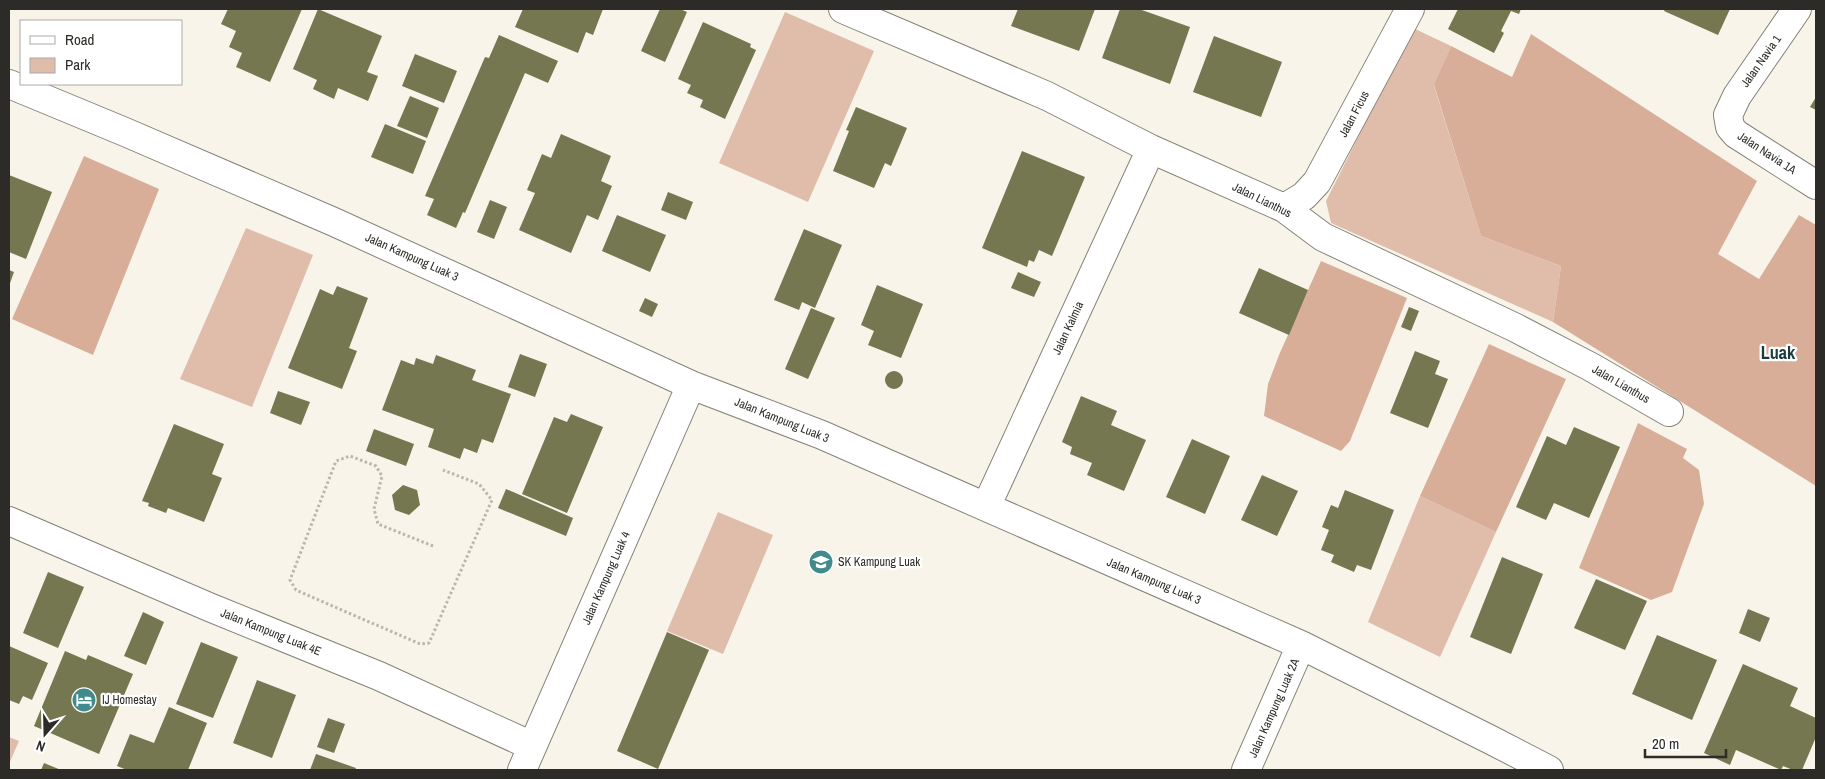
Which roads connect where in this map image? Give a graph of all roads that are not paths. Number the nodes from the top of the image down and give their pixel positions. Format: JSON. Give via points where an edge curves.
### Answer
{"nodes":[{"id":1,"x":843,"y":9,"type":"edge"},
{"id":2,"x":1410,"y":9,"type":"edge"},
{"id":3,"x":1797,"y":9,"type":"edge"},
{"id":4,"x":9,"y":84,"type":"edge"},
{"id":5,"x":1728,"y":115,"type":"joint"},
{"id":6,"x":1151,"y":149,"type":"junction"},
{"id":7,"x":1816,"y":184,"type":"edge"},
{"id":8,"x":1284,"y":208,"type":"junction"},
{"id":9,"x":691,"y":385,"type":"junction"},
{"id":10,"x":1669,"y":412,"type":"dead end"},
{"id":11,"x":986,"y":508,"type":"junction"},
{"id":12,"x":9,"y":521,"type":"edge"},
{"id":13,"x":1301,"y":645,"type":"junction"},
{"id":14,"x":527,"y":758,"type":"edge"},
{"id":15,"x":1246,"y":770,"type":"edge"},
{"id":16,"x":1549,"y":770,"type":"edge"}],
"edges":[{"from":1,"to":6,"type":"street","name":"Jalan Lianthus","via":[[1047,96]]},
{"from":2,"to":8,"type":"street","name":"Jalan Ficus","via":[[1317,182],[1304,196]]},
{"from":3,"to":5,"type":"street","name":"Jalan Navia 1","via":[[1737,96]]},
{"from":4,"to":9,"type":"street","name":"Jalan Kampung Luak 3","via":[[334,222]]},
{"from":5,"to":7,"type":"street","name":"Jalan Navia 1A","via":[[1730,127],[1736,134]]},
{"from":6,"to":8,"type":"street","name":"Jalan Lianthus"},
{"from":6,"to":11,"type":"street","name":"Jalan Kalmia"},
{"from":8,"to":10,"type":"street","name":"Jalan Lianthus","via":[[1323,237],[1514,327],[1591,366]]},
{"from":9,"to":11,"type":"street","name":"Jalan Kampung Luak 3","via":[[822,436]]},
{"from":9,"to":14,"type":"street","name":"Jalan Kampung Luak 4"},
{"from":11,"to":13,"type":"street","name":"Jalan Kampung Luak 3"},
{"from":12,"to":14,"type":"street","name":"Jalan Kampung Luak 4E","via":[[380,676]]},
{"from":13,"to":15,"type":"street","name":"Jalan Kampung Luak 2A"},
{"from":13,"to":16,"type":"street","name":"Jalan Kampung Luak 3"}]}
